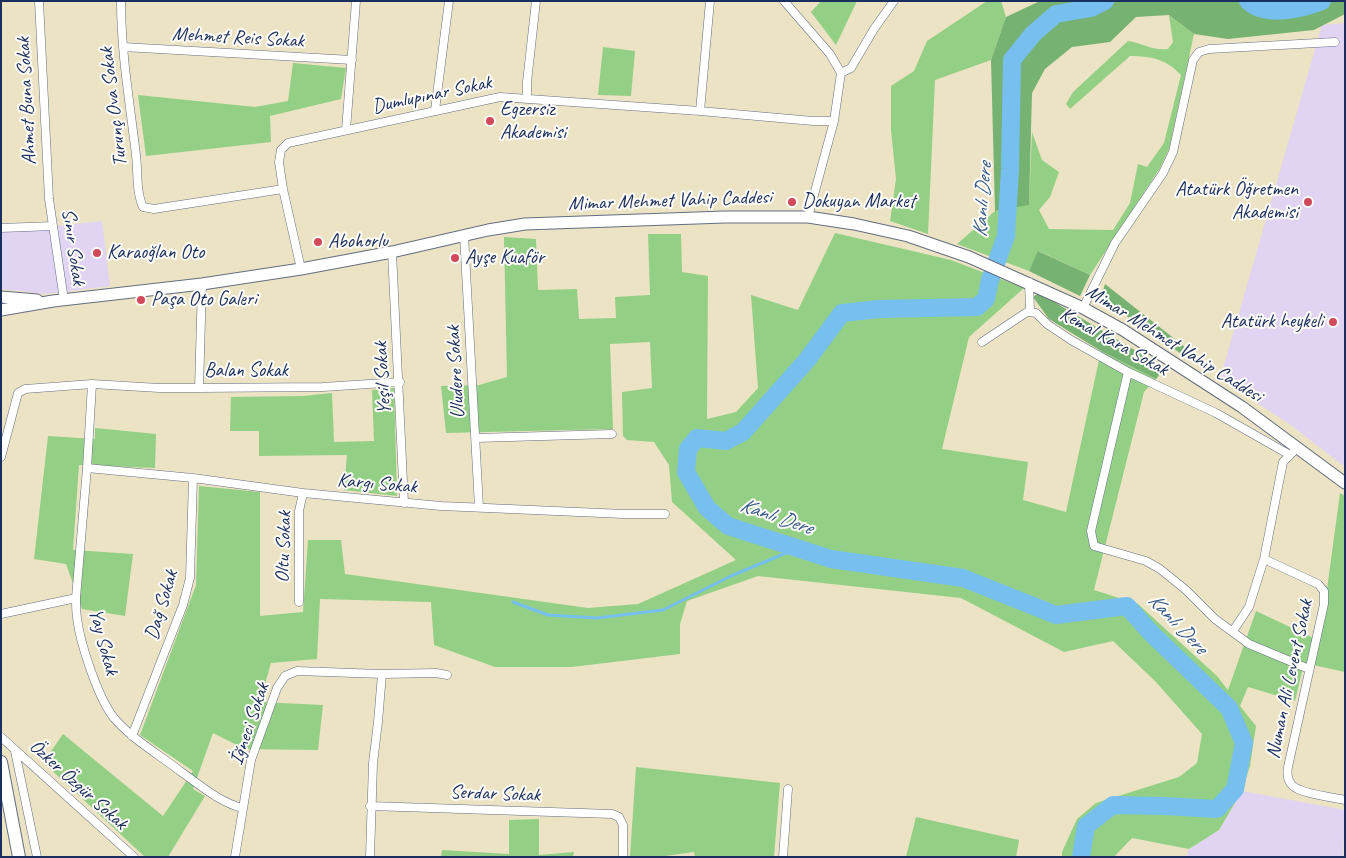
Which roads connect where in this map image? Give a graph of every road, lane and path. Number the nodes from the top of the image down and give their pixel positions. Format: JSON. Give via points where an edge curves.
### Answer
{"nodes":[{"id":1,"x":39,"y":1,"type":"edge"},
{"id":2,"x":121,"y":1,"type":"edge"},
{"id":3,"x":356,"y":1,"type":"edge"},
{"id":4,"x":449,"y":1,"type":"edge"},
{"id":5,"x":536,"y":1,"type":"edge"},
{"id":6,"x":710,"y":1,"type":"edge"},
{"id":7,"x":784,"y":1,"type":"edge"},
{"id":8,"x":894,"y":1,"type":"edge"},
{"id":9,"x":1334,"y":42,"type":"dead end"},
{"id":10,"x":123,"y":47,"type":"junction"},
{"id":11,"x":352,"y":60,"type":"junction"},
{"id":12,"x":841,"y":73,"type":"junction"},
{"id":13,"x":527,"y":98,"type":"junction"},
{"id":14,"x":435,"y":110,"type":"junction"},
{"id":15,"x":700,"y":110,"type":"junction"},
{"id":16,"x":834,"y":121,"type":"junction"},
{"id":17,"x":346,"y":130,"type":"junction"},
{"id":18,"x":283,"y":189,"type":"junction"},
{"id":19,"x":50,"y":199,"type":"joint"},
{"id":20,"x":808,"y":217,"type":"junction"},
{"id":21,"x":52,"y":226,"type":"junction"},
{"id":22,"x":1,"y":228,"type":"edge"},
{"id":23,"x":464,"y":235,"type":"junction"},
{"id":24,"x":392,"y":252,"type":"junction"},
{"id":25,"x":301,"y":269,"type":"junction"},
{"id":26,"x":1029,"y":282,"type":"junction"},
{"id":27,"x":202,"y":284,"type":"junction"},
{"id":28,"x":1,"y":297,"type":"edge"},
{"id":29,"x":58,"y":300,"type":"junction"},
{"id":30,"x":1083,"y":308,"type":"junction"},
{"id":31,"x":1,"y":310,"type":"edge"},
{"id":32,"x":1030,"y":312,"type":"junction"},
{"id":33,"x":982,"y":342,"type":"dead end"},
{"id":34,"x":1128,"y":372,"type":"junction"},
{"id":35,"x":400,"y":382,"type":"junction"},
{"id":36,"x":92,"y":384,"type":"junction"},
{"id":37,"x":199,"y":388,"type":"junction"},
{"id":38,"x":612,"y":434,"type":"dead end"},
{"id":39,"x":476,"y":438,"type":"junction"},
{"id":40,"x":1294,"y":451,"type":"junction"},
{"id":41,"x":1,"y":457,"type":"edge"},
{"id":42,"x":87,"y":468,"type":"junction"},
{"id":43,"x":193,"y":478,"type":"junction"},
{"id":44,"x":1345,"y":483,"type":"edge"},
{"id":45,"x":303,"y":493,"type":"junction"},
{"id":46,"x":404,"y":503,"type":"junction"},
{"id":47,"x":479,"y":508,"type":"junction"},
{"id":48,"x":665,"y":514,"type":"dead end"},
{"id":49,"x":1264,"y":558,"type":"junction"},
{"id":50,"x":76,"y":598,"type":"junction"},
{"id":51,"x":299,"y":602,"type":"dead end"},
{"id":52,"x":1,"y":614,"type":"edge"},
{"id":53,"x":1234,"y":632,"type":"junction"},
{"id":54,"x":1309,"y":669,"type":"junction"},
{"id":55,"x":382,"y":674,"type":"junction"},
{"id":56,"x":447,"y":675,"type":"dead end"},
{"id":57,"x":132,"y":736,"type":"junction"},
{"id":58,"x":1,"y":737,"type":"edge"},
{"id":59,"x":15,"y":751,"type":"junction"},
{"id":60,"x":1,"y":762,"type":"edge"},
{"id":61,"x":788,"y":789,"type":"dead end"},
{"id":62,"x":1345,"y":800,"type":"edge"},
{"id":63,"x":370,"y":806,"type":"junction"},
{"id":64,"x":242,"y":808,"type":"junction"},
{"id":65,"x":19,"y":857,"type":"edge"},
{"id":66,"x":37,"y":857,"type":"edge"},
{"id":67,"x":134,"y":857,"type":"edge"},
{"id":68,"x":236,"y":857,"type":"edge"},
{"id":69,"x":370,"y":857,"type":"edge"},
{"id":70,"x":623,"y":857,"type":"edge"},
{"id":71,"x":783,"y":857,"type":"edge"}],
"edges":[{"from":1,"to":19,"type":"street","name":"Ahmet Buna Sokak"},
{"from":2,"to":10,"type":"street","name":"Turunç Ova Sokak"},
{"from":3,"to":11,"type":"street"},
{"from":4,"to":14,"type":"street"},
{"from":5,"to":13,"type":"street"},
{"from":6,"to":15,"type":"street"},
{"from":7,"to":12,"type":"street","via":[[830,54]]},
{"from":8,"to":12,"type":"street","via":[[851,68]]},
{"from":9,"to":30,"type":"street","via":[[1200,52],[1193,60],[1172,152],[1163,173],[1115,243]]},
{"from":10,"to":11,"type":"street","name":"Mehmet Reis Sokak"},
{"from":10,"to":18,"type":"street","name":"Turunç Ova Sokak","via":[[139,198],[143,208]]},
{"from":11,"to":17,"type":"street"},
{"from":12,"to":16,"type":"street"},
{"from":13,"to":14,"type":"street","name":"Dumlupınar Sokak","via":[[500,97]]},
{"from":13,"to":15,"type":"street","name":"Dumlupınar Sokak"},
{"from":14,"to":17,"type":"street","name":"Dumlupınar Sokak"},
{"from":15,"to":16,"type":"street","name":"Dumlupınar Sokak"},
{"from":16,"to":20,"type":"street"},
{"from":17,"to":18,"type":"street","name":"Dumlupınar Sokak","via":[[288,143],[281,150],[279,162]]},
{"from":18,"to":25,"type":"street"},
{"from":19,"to":21,"type":"street","name":"Sınır Sokak"},
{"from":20,"to":23,"type":"main road","name":"Mimar Mehmet Vahip Caddesi","via":[[525,224]]},
{"from":20,"to":26,"type":"main road","name":"Mimar Mehmet Vahip Caddesi","via":[[908,236]]},
{"from":21,"to":22,"type":"street"},
{"from":21,"to":29,"type":"street","name":"Sınır Sokak"},
{"from":23,"to":24,"type":"main road","name":"Mimar Mehmet Vahip Caddesi"},
{"from":23,"to":39,"type":"street","name":"Uludere Sokak"},
{"from":24,"to":25,"type":"main road","name":"Mimar Mehmet Vahip Caddesi"},
{"from":24,"to":35,"type":"street","name":"Yeşil Sokak"},
{"from":25,"to":27,"type":"main road","name":"Mimar Mehmet Vahip Caddesi"},
{"from":26,"to":30,"type":"main road","name":"Mimar Mehmet Vahip Caddesi"},
{"from":26,"to":32,"type":"street"},
{"from":27,"to":29,"type":"main road","name":"Mimar Mehmet Vahip Caddesi"},
{"from":27,"to":37,"type":"street"},
{"from":28,"to":29,"type":"main road","name":"Mimar Mehmet Vahip Caddesi"},
{"from":29,"to":31,"type":"main road","name":"Mimar Mehmet Vahip Caddesi"},
{"from":30,"to":40,"type":"main road","name":"Mimar Mehmet Vahip Caddesi","via":[[1201,379],[1242,407]]},
{"from":32,"to":33,"type":"street"},
{"from":32,"to":34,"type":"street","name":"Kemal Kara Sokak","via":[[1036,313],[1070,340]]},
{"from":34,"to":40,"type":"street","name":"Kemal Kara Sokak"},
{"from":34,"to":53,"type":"street","via":[[1091,531],[1094,546],[1146,561],[1160,569]]},
{"from":35,"to":37,"type":"street","name":"Balan Sokak","via":[[323,387]]},
{"from":35,"to":46,"type":"street","name":"Yeşil Sokak"},
{"from":36,"to":37,"type":"street","name":"Balan Sokak"},
{"from":36,"to":41,"type":"street","name":"Balan Sokak","via":[[25,389],[18,393]]},
{"from":36,"to":42,"type":"street","name":"Yay Sokak"},
{"from":38,"to":39,"type":"street"},
{"from":39,"to":47,"type":"street","name":"Uludere Sokak"},
{"from":40,"to":44,"type":"main road","name":"Mimar Mehmet Vahip Caddesi"},
{"from":40,"to":49,"type":"street","via":[[1283,462]]},
{"from":42,"to":43,"type":"street","name":"Kargı Sokak"},
{"from":42,"to":50,"type":"street","name":"Yay Sokak"},
{"from":43,"to":45,"type":"street","name":"Kargı Sokak"},
{"from":43,"to":57,"type":"street","name":"Dağ Sokak","via":[[190,578],[183,605]]},
{"from":45,"to":46,"type":"street","name":"Kargı Sokak"},
{"from":45,"to":51,"type":"street","name":"Oltu Sokak"},
{"from":46,"to":47,"type":"street","name":"Kargı Sokak"},
{"from":47,"to":48,"type":"street","name":"Kargı Sokak"},
{"from":49,"to":53,"type":"street","via":[[1248,607]]},
{"from":49,"to":54,"type":"street","name":"Numan Ali Levent Sokak","via":[[1318,584],[1324,591]]},
{"from":50,"to":52,"type":"street"},
{"from":50,"to":57,"type":"street","name":"Yay Sokak","via":[[81,639],[98,688],[113,717]]},
{"from":53,"to":54,"type":"street","via":[[1249,644]]},
{"from":54,"to":62,"type":"street","name":"Numan Ali Levent Sokak","via":[[1288,767],[1288,781],[1298,789]]},
{"from":55,"to":56,"type":"street","name":"İğneci Sokak"},
{"from":55,"to":63,"type":"street"},
{"from":55,"to":64,"type":"street","name":"İğneci Sokak","via":[[297,671],[285,676],[277,688],[251,760]]},
{"from":57,"to":64,"type":"street","name":"Yay Sokak","via":[[207,790]]},
{"from":58,"to":59,"type":"street","name":"Özker Özgür Sokak"},
{"from":59,"to":66,"type":"street"},
{"from":59,"to":67,"type":"street","name":"Özker Özgür Sokak"},
{"from":60,"to":65,"type":"highway"},
{"from":61,"to":71,"type":"street"},
{"from":63,"to":69,"type":"street"},
{"from":63,"to":70,"type":"street","name":"Serdar Sokak","via":[[612,814],[619,817],[623,825]]},
{"from":64,"to":68,"type":"street","name":"İğneci Sokak"}]}
